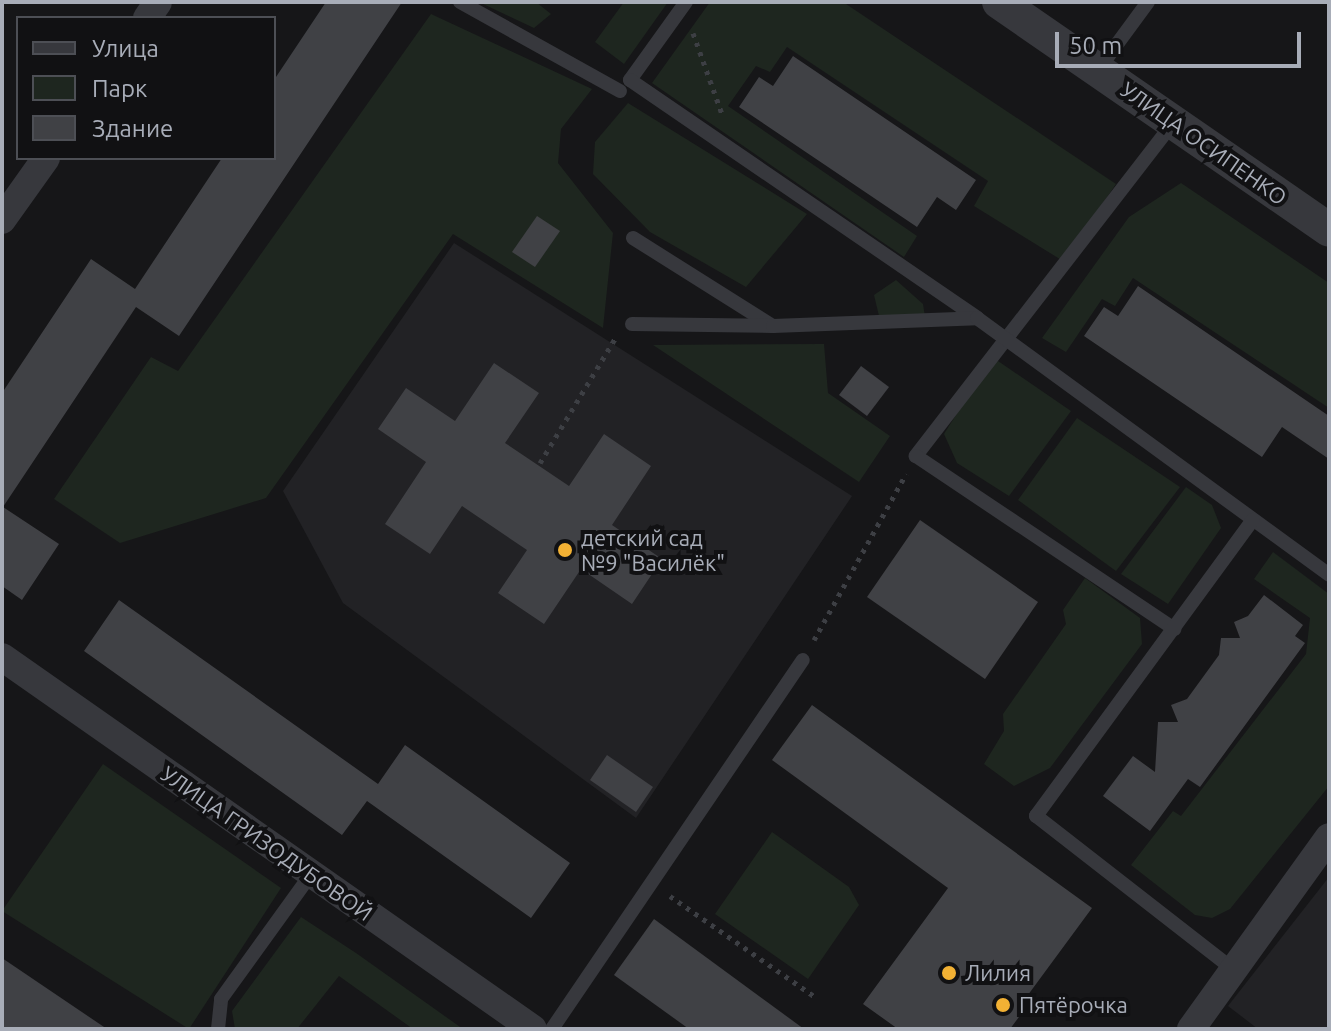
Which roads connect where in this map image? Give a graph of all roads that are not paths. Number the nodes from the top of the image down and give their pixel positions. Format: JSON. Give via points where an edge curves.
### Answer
{"nodes":[{"id":1,"x":460,"y":2,"type":"edge"},
{"id":2,"x":999,"y":2,"type":"edge"},
{"id":3,"x":1148,"y":2,"type":"edge"},
{"id":4,"x":685,"y":4,"type":"edge"},
{"id":5,"x":1098,"y":70,"type":"junction"},
{"id":6,"x":620,"y":91,"type":"dead end"},
{"id":7,"x":1173,"y":122,"type":"junction"},
{"id":8,"x":45,"y":160,"type":"edge"},
{"id":9,"x":2,"y":220,"type":"edge"},
{"id":10,"x":1329,"y":230,"type":"edge"},
{"id":11,"x":633,"y":238,"type":"dead end"},
{"id":12,"x":977,"y":318,"type":"junction"},
{"id":13,"x":632,"y":324,"type":"road end"},
{"id":14,"x":773,"y":326,"type":"junction"},
{"id":15,"x":1006,"y":337,"type":"junction"},
{"id":16,"x":1253,"y":520,"type":"junction"},
{"id":17,"x":1329,"y":575,"type":"edge"},
{"id":18,"x":1174,"y":629,"type":"junction"},
{"id":19,"x":2,"y":657,"type":"edge"},
{"id":20,"x":803,"y":660,"type":"road end"},
{"id":21,"x":1329,"y":837,"type":"edge"},
{"id":22,"x":311,"y":874,"type":"junction"},
{"id":23,"x":1234,"y":970,"type":"junction"},
{"id":24,"x":218,"y":1029,"type":"edge"},
{"id":25,"x":533,"y":1029,"type":"edge"},
{"id":26,"x":552,"y":1029,"type":"edge"},
{"id":27,"x":1191,"y":1029,"type":"edge"}],
"edges":[{"from":1,"to":6,"type":"lane"},
{"from":2,"to":5,"type":"street","name":"УЛИЦА ОСИПЕНКО"},
{"from":3,"to":5,"type":"lane"},
{"from":4,"to":12,"type":"lane","via":[[630,80]]},
{"from":5,"to":7,"type":"street","name":"УЛИЦА ОСИПЕНКО"},
{"from":7,"to":10,"type":"street","name":"УЛИЦА ОСИПЕНКО"},
{"from":7,"to":15,"type":"lane"},
{"from":8,"to":9,"type":"street"},
{"from":11,"to":14,"type":"lane"},
{"from":12,"to":14,"type":"lane"},
{"from":12,"to":15,"type":"lane"},
{"from":13,"to":14,"type":"lane"},
{"from":15,"to":16,"type":"lane"},
{"from":15,"to":18,"type":"lane","via":[[916,456]]},
{"from":16,"to":17,"type":"lane"},
{"from":16,"to":18,"type":"lane"},
{"from":18,"to":23,"type":"lane","via":[[1036,816]]},
{"from":19,"to":22,"type":"street","name":"УЛИЦА ГРИЗОДУБОВОЙ"},
{"from":20,"to":26,"type":"lane"},
{"from":21,"to":23,"type":"street"},
{"from":22,"to":24,"type":"lane","via":[[221,999]]},
{"from":22,"to":25,"type":"street","name":"УЛИЦА ГРИЗОДУБОВОЙ"},
{"from":23,"to":27,"type":"street"}]}
